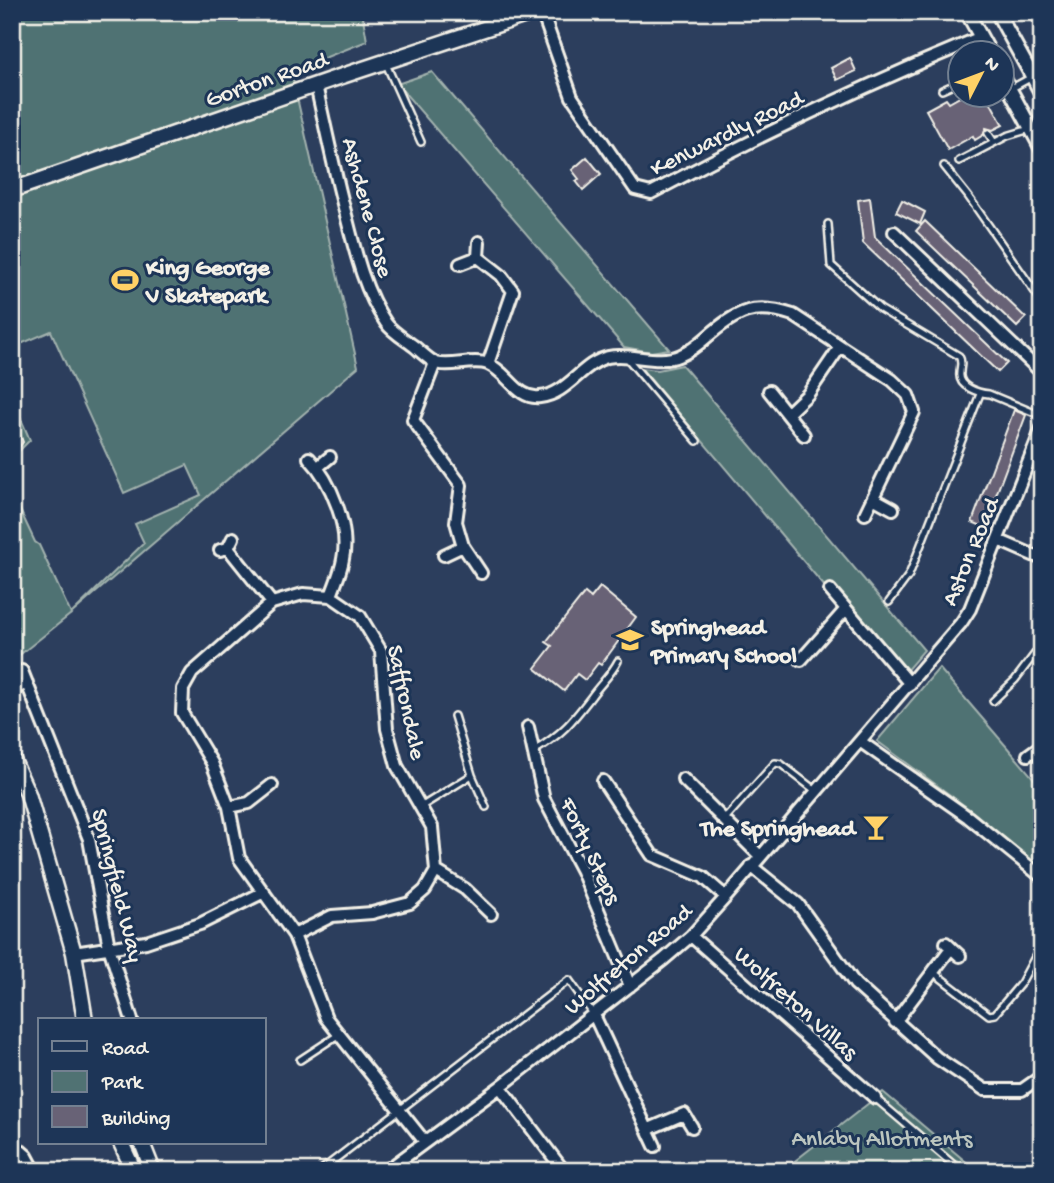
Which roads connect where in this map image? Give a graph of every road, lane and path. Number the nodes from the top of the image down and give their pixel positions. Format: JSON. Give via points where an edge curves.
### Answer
{"nodes":[{"id":1,"x":534,"y":12,"type":"edge"},
{"id":2,"x":542,"y":12,"type":"edge"},
{"id":3,"x":967,"y":12,"type":"edge"},
{"id":4,"x":998,"y":12,"type":"edge"},
{"id":5,"x":979,"y":38,"type":"edge"},
{"id":6,"x":946,"y":52,"type":"edge"},
{"id":7,"x":385,"y":61,"type":"junction"},
{"id":8,"x":316,"y":85,"type":"junction"},
{"id":9,"x":1038,"y":85,"type":"edge"},
{"id":10,"x":946,"y":88,"type":"edge"},
{"id":11,"x":1016,"y":88,"type":"edge"},
{"id":12,"x":942,"y":90,"type":"dead end"},
{"id":13,"x":1016,"y":102,"type":"edge"},
{"id":14,"x":1030,"y":129,"type":"junction"},
{"id":15,"x":988,"y":132,"type":"dead end"},
{"id":16,"x":421,"y":142,"type":"dead end"},
{"id":17,"x":994,"y":142,"type":"junction"},
{"id":18,"x":1042,"y":149,"type":"edge"},
{"id":19,"x":959,"y":162,"type":"dead end"},
{"id":20,"x":944,"y":166,"type":"dead end"},
{"id":21,"x":12,"y":190,"type":"edge"},
{"id":22,"x":828,"y":224,"type":"dead end"},
{"id":23,"x":894,"y":232,"type":"dead end"},
{"id":24,"x":479,"y":242,"type":"dead end"},
{"id":25,"x":478,"y":257,"type":"junction"},
{"id":26,"x":460,"y":264,"type":"dead end"},
{"id":27,"x":1042,"y":302,"type":"edge"},
{"id":28,"x":839,"y":347,"type":"junction"},
{"id":29,"x":626,"y":357,"type":"junction"},
{"id":30,"x":435,"y":363,"type":"junction"},
{"id":31,"x":488,"y":364,"type":"junction"},
{"id":32,"x":12,"y":366,"type":"edge"},
{"id":33,"x":15,"y":373,"type":"dead end"},
{"id":34,"x":1042,"y":373,"type":"edge"},
{"id":35,"x":769,"y":391,"type":"dead end"},
{"id":36,"x":980,"y":394,"type":"junction"},
{"id":37,"x":788,"y":413,"type":"junction"},
{"id":38,"x":1042,"y":416,"type":"edge"},
{"id":39,"x":1042,"y":428,"type":"edge"},
{"id":40,"x":804,"y":435,"type":"dead end"},
{"id":41,"x":697,"y":441,"type":"dead end"},
{"id":42,"x":330,"y":457,"type":"dead end"},
{"id":43,"x":309,"y":458,"type":"dead end"},
{"id":44,"x":318,"y":467,"type":"junction"},
{"id":45,"x":873,"y":498,"type":"junction"},
{"id":46,"x":892,"y":509,"type":"dead end"},
{"id":47,"x":865,"y":514,"type":"dead end"},
{"id":48,"x":998,"y":540,"type":"junction"},
{"id":49,"x":227,"y":545,"type":"dead end"},
{"id":50,"x":463,"y":545,"type":"junction"},
{"id":51,"x":444,"y":555,"type":"dead end"},
{"id":52,"x":1042,"y":559,"type":"edge"},
{"id":53,"x":481,"y":573,"type":"dead end"},
{"id":54,"x":830,"y":590,"type":"dead end"},
{"id":55,"x":331,"y":596,"type":"junction"},
{"id":56,"x":889,"y":602,"type":"dead end"},
{"id":57,"x":272,"y":603,"type":"junction"},
{"id":58,"x":846,"y":609,"type":"junction"},
{"id":59,"x":1042,"y":629,"type":"edge"},
{"id":60,"x":1041,"y":647,"type":"edge"},
{"id":61,"x":618,"y":660,"type":"dead end"},
{"id":62,"x":801,"y":660,"type":"dead end"},
{"id":63,"x":22,"y":671,"type":"dead end"},
{"id":64,"x":27,"y":683,"type":"junction"},
{"id":65,"x":910,"y":684,"type":"junction"},
{"id":66,"x":12,"y":690,"type":"edge"},
{"id":67,"x":993,"y":701,"type":"dead end"},
{"id":68,"x":454,"y":716,"type":"dead end"},
{"id":69,"x":528,"y":727,"type":"dead end"},
{"id":70,"x":861,"y":742,"type":"junction"},
{"id":71,"x":1042,"y":745,"type":"edge"},
{"id":72,"x":534,"y":751,"type":"junction"},
{"id":73,"x":1028,"y":755,"type":"dead end"},
{"id":74,"x":12,"y":758,"type":"edge"},
{"id":75,"x":472,"y":775,"type":"junction"},
{"id":76,"x":603,"y":781,"type":"dead end"},
{"id":77,"x":272,"y":785,"type":"dead end"},
{"id":78,"x":816,"y":791,"type":"junction"},
{"id":79,"x":678,"y":794,"type":"dead end"},
{"id":80,"x":229,"y":807,"type":"junction"},
{"id":81,"x":486,"y":807,"type":"dead end"},
{"id":82,"x":419,"y":808,"type":"junction"},
{"id":83,"x":724,"y":820,"type":"junction"},
{"id":84,"x":760,"y":856,"type":"junction"},
{"id":85,"x":751,"y":866,"type":"junction"},
{"id":86,"x":436,"y":871,"type":"junction"},
{"id":87,"x":1042,"y":877,"type":"edge"},
{"id":88,"x":264,"y":892,"type":"junction"},
{"id":89,"x":726,"y":897,"type":"junction"},
{"id":90,"x":493,"y":916,"type":"dead end"},
{"id":91,"x":293,"y":935,"type":"junction"},
{"id":92,"x":691,"y":936,"type":"junction"},
{"id":93,"x":109,"y":947,"type":"junction"},
{"id":94,"x":952,"y":949,"type":"dead end"},
{"id":95,"x":74,"y":953,"type":"junction"},
{"id":96,"x":1036,"y":955,"type":"dead end"},
{"id":97,"x":933,"y":972,"type":"junction"},
{"id":98,"x":630,"y":986,"type":"junction"},
{"id":99,"x":594,"y":1015,"type":"junction"},
{"id":100,"x":85,"y":1018,"type":"edge"},
{"id":101,"x":131,"y":1018,"type":"edge"},
{"id":102,"x":895,"y":1022,"type":"junction"},
{"id":103,"x":338,"y":1035,"type":"junction"},
{"id":104,"x":300,"y":1060,"type":"dead end"},
{"id":105,"x":1042,"y":1076,"type":"edge"},
{"id":106,"x":500,"y":1087,"type":"junction"},
{"id":107,"x":875,"y":1098,"type":"joint"},
{"id":108,"x":399,"y":1110,"type":"junction"},
{"id":109,"x":692,"y":1127,"type":"dead end"},
{"id":110,"x":649,"y":1129,"type":"junction"},
{"id":111,"x":425,"y":1142,"type":"junction"},
{"id":112,"x":12,"y":1143,"type":"edge"},
{"id":113,"x":121,"y":1144,"type":"edge"},
{"id":114,"x":142,"y":1144,"type":"edge"},
{"id":115,"x":655,"y":1146,"type":"dead end"},
{"id":116,"x":34,"y":1171,"type":"edge"},
{"id":117,"x":134,"y":1171,"type":"edge"},
{"id":118,"x":153,"y":1171,"type":"edge"},
{"id":119,"x":320,"y":1171,"type":"edge"},
{"id":120,"x":386,"y":1171,"type":"edge"},
{"id":121,"x":564,"y":1171,"type":"edge"},
{"id":122,"x":961,"y":1171,"type":"edge"}],
"edges":[{"from":1,"to":7,"type":"main road","name":"Gorton Road"},
{"from":2,"to":6,"type":"street","name":"Kenwardly Road","via":[[572,97],[635,189],[651,193],[736,148]]},
{"from":3,"to":5,"type":"street"},
{"from":4,"to":9,"type":"street"},
{"from":7,"to":8,"type":"main road","name":"Gorton Road"},
{"from":7,"to":16,"type":"lane"},
{"from":8,"to":21,"type":"main road","name":"Gorton Road"},
{"from":8,"to":30,"type":"street","name":"Ashdene Close","via":[[362,276],[387,325]]},
{"from":9,"to":11,"type":"lane"},
{"from":10,"to":12,"type":"lane"},
{"from":13,"to":14,"type":"street"},
{"from":14,"to":17,"type":"lane"},
{"from":14,"to":18,"type":"street"},
{"from":15,"to":17,"type":"lane"},
{"from":17,"to":19,"type":"lane"},
{"from":20,"to":27,"type":"lane"},
{"from":22,"to":36,"type":"lane","via":[[831,265],[880,309],[959,356],[961,380]]},
{"from":23,"to":34,"type":"street"},
{"from":24,"to":25,"type":"street"},
{"from":25,"to":26,"type":"street"},
{"from":25,"to":31,"type":"street","via":[[513,291]]},
{"from":28,"to":29,"type":"street","via":[[793,315],[759,308],[728,318],[680,356],[656,360]]},
{"from":28,"to":37,"type":"street","via":[[808,394]]},
{"from":28,"to":45,"type":"street","via":[[892,380],[908,395],[914,412]]},
{"from":29,"to":31,"type":"street","via":[[607,357],[561,389],[539,398],[519,391]]},
{"from":29,"to":41,"type":"lane"},
{"from":30,"to":31,"type":"street"},
{"from":30,"to":50,"type":"street","via":[[413,420],[467,483],[456,523]]},
{"from":32,"to":33,"type":"lane"},
{"from":35,"to":37,"type":"street"},
{"from":36,"to":38,"type":"lane"},
{"from":36,"to":56,"type":"lane","via":[[909,575]]},
{"from":37,"to":40,"type":"street"},
{"from":39,"to":48,"type":"street","name":"Aston Road"},
{"from":42,"to":44,"type":"street"},
{"from":43,"to":44,"type":"street"},
{"from":44,"to":55,"type":"street","via":[[342,516],[344,557]]},
{"from":45,"to":46,"type":"street"},
{"from":45,"to":47,"type":"street"},
{"from":48,"to":52,"type":"street"},
{"from":48,"to":65,"type":"street","name":"Aston Road","via":[[970,609]]},
{"from":49,"to":57,"type":"street"},
{"from":50,"to":51,"type":"street"},
{"from":50,"to":53,"type":"street"},
{"from":54,"to":58,"type":"street"},
{"from":55,"to":57,"type":"street","via":[[303,594]]},
{"from":55,"to":82,"type":"street","name":"Saffrondale","via":[[360,616],[381,651],[387,729],[397,766]]},
{"from":57,"to":80,"type":"street","via":[[192,673],[183,689],[183,713],[212,763]]},
{"from":58,"to":62,"type":"street"},
{"from":58,"to":65,"type":"street"},
{"from":59,"to":60,"type":"lane"},
{"from":60,"to":67,"type":"lane"},
{"from":61,"to":72,"type":"lane","via":[[572,724]]},
{"from":63,"to":64,"type":"street","name":"Springfield Way"},
{"from":64,"to":66,"type":"street"},
{"from":64,"to":93,"type":"street","name":"Springfield Way","via":[[89,839]]},
{"from":65,"to":70,"type":"street","name":"Aston Road"},
{"from":68,"to":75,"type":"lane"},
{"from":69,"to":72,"type":"street","name":"Forty Steps"},
{"from":70,"to":78,"type":"street","name":"Wolfreton Road"},
{"from":70,"to":87,"type":"street","via":[[968,817]]},
{"from":71,"to":73,"type":"street"},
{"from":72,"to":98,"type":"street","name":"Forty Steps","via":[[544,799],[582,871]]},
{"from":74,"to":95,"type":"main road","via":[[28,793]]},
{"from":75,"to":81,"type":"lane"},
{"from":75,"to":82,"type":"lane"},
{"from":76,"to":89,"type":"street","via":[[652,855],[703,877]]},
{"from":77,"to":80,"type":"street","via":[[249,803]]},
{"from":78,"to":83,"type":"lane","via":[[775,763]]},
{"from":78,"to":84,"type":"street","name":"Wolfreton Road"},
{"from":79,"to":83,"type":"street","via":[[686,783]]},
{"from":80,"to":88,"type":"street","via":[[239,858]]},
{"from":82,"to":86,"type":"street","name":"Saffrondale","via":[[432,827]]},
{"from":83,"to":84,"type":"street"},
{"from":84,"to":85,"type":"street","name":"Wolfreton Road"},
{"from":85,"to":89,"type":"street","name":"Wolfreton Road"},
{"from":85,"to":102,"type":"street","via":[[798,904],[855,984]]},
{"from":86,"to":90,"type":"street","via":[[466,890]]},
{"from":86,"to":91,"type":"street","via":[[410,903],[372,913],[332,916]]},
{"from":88,"to":91,"type":"street"},
{"from":88,"to":93,"type":"street","via":[[200,924],[146,942]]},
{"from":89,"to":92,"type":"street","name":"Wolfreton Road"},
{"from":91,"to":103,"type":"street","via":[[326,1018]]},
{"from":92,"to":98,"type":"street","name":"Wolfreton Road"},
{"from":92,"to":107,"type":"street","name":"Wolfreton Villas"},
{"from":93,"to":95,"type":"street"},
{"from":93,"to":101,"type":"street","name":"Springfield Way"},
{"from":94,"to":97,"type":"street"},
{"from":95,"to":100,"type":"main road"},
{"from":96,"to":97,"type":"lane","via":[[1021,983],[995,1014],[989,1015]]},
{"from":97,"to":102,"type":"street"},
{"from":98,"to":99,"type":"street","name":"Wolfreton Road"},
{"from":99,"to":106,"type":"street","name":"Wolfreton Road"},
{"from":99,"to":108,"type":"lane","via":[[569,980]]},
{"from":99,"to":110,"type":"street"},
{"from":102,"to":105,"type":"street","via":[[985,1090],[1022,1090]]},
{"from":103,"to":104,"type":"lane"},
{"from":103,"to":108,"type":"street"},
{"from":106,"to":111,"type":"street","name":"Wolfreton Road"},
{"from":106,"to":121,"type":"street"},
{"from":107,"to":122,"type":"lane"},
{"from":108,"to":111,"type":"street"},
{"from":108,"to":119,"type":"lane"},
{"from":109,"to":110,"type":"street","via":[[684,1114]]},
{"from":110,"to":115,"type":"street"},
{"from":111,"to":120,"type":"street","name":"Wolfreton Road"},
{"from":112,"to":116,"type":"street","via":[[27,1156]]},
{"from":113,"to":117,"type":"main road"},
{"from":114,"to":118,"type":"main road"}]}
